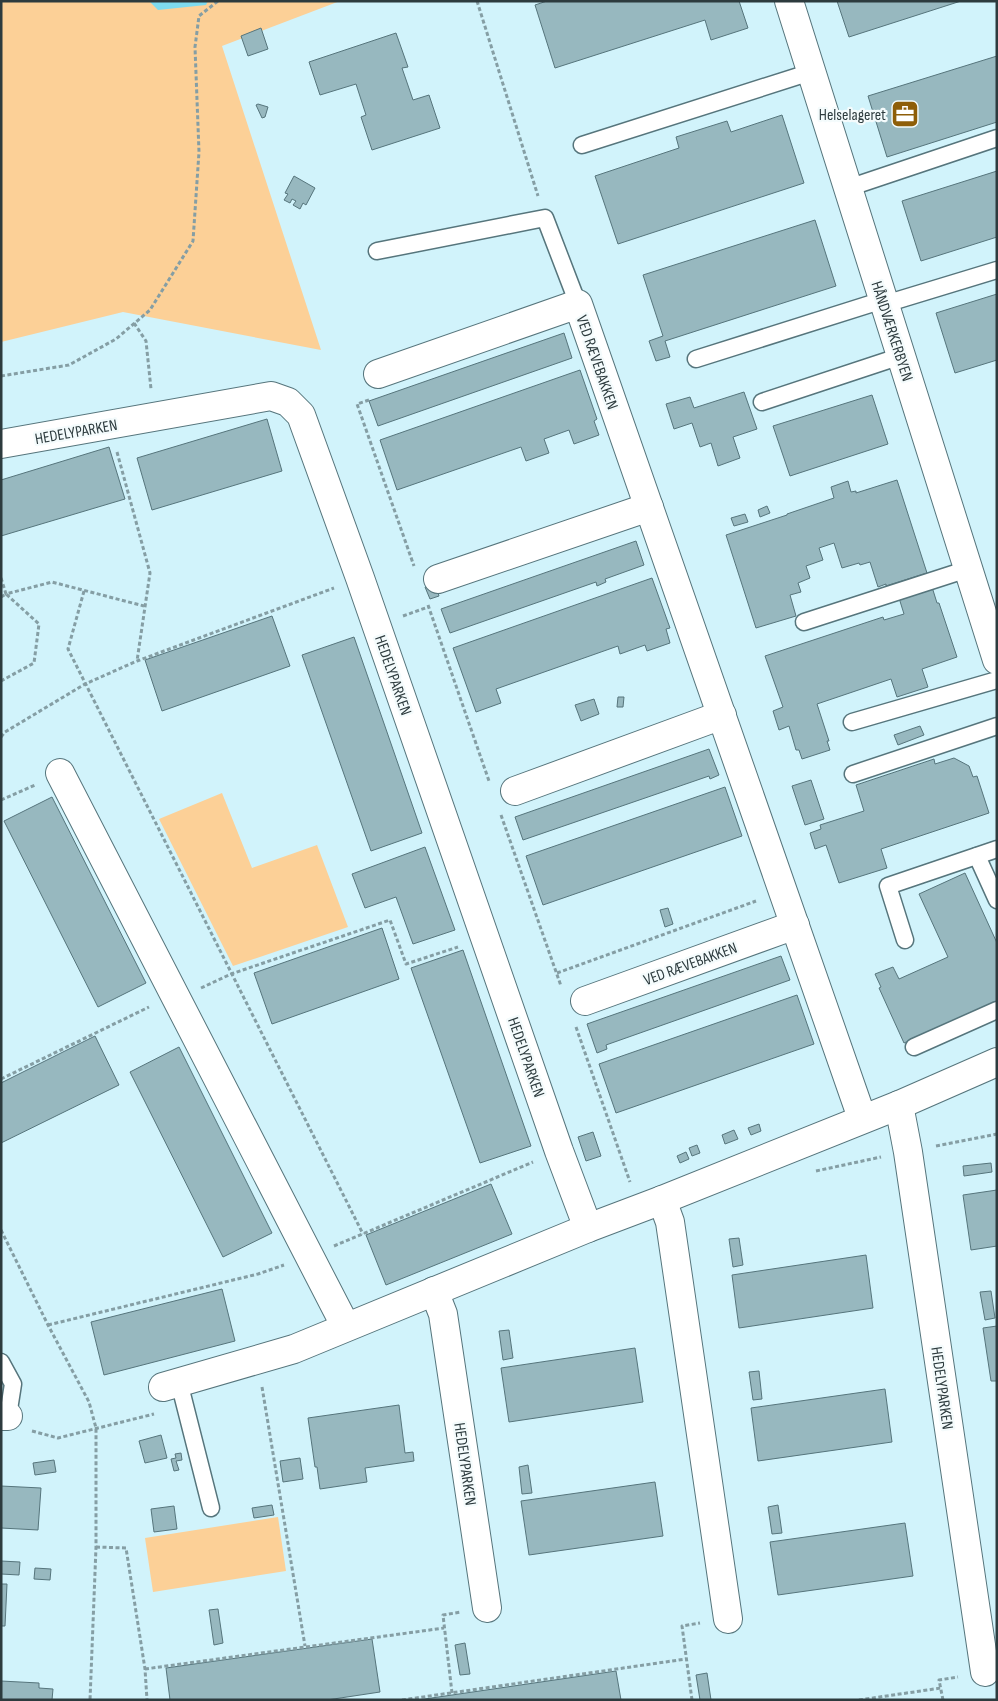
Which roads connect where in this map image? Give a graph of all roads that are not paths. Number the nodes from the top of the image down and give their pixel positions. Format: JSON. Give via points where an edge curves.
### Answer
{"nodes":[{"id":1,"x":789,"y":1,"type":"edge"},
{"id":2,"x":811,"y":72,"type":"junction"},
{"id":3,"x":997,"y":138,"type":"edge"},
{"id":4,"x":582,"y":145,"type":"dead end"},
{"id":5,"x":848,"y":188,"type":"junction"},
{"id":6,"x":377,"y":251,"type":"dead end"},
{"id":7,"x":997,"y":270,"type":"edge"},
{"id":8,"x":884,"y":302,"type":"junction"},
{"id":9,"x":578,"y":304,"type":"junction"},
{"id":10,"x":901,"y":356,"type":"junction"},
{"id":11,"x":696,"y":360,"type":"dead end"},
{"id":12,"x":378,"y":374,"type":"dead end"},
{"id":13,"x":762,"y":402,"type":"dead end"},
{"id":14,"x":1,"y":444,"type":"edge"},
{"id":15,"x":649,"y":507,"type":"junction"},
{"id":16,"x":968,"y":569,"type":"junction"},
{"id":17,"x":438,"y":579,"type":"dead end"},
{"id":18,"x":804,"y":622,"type":"dead end"},
{"id":19,"x":997,"y":660,"type":"edge"},
{"id":20,"x":997,"y":680,"type":"edge"},
{"id":21,"x":722,"y":716,"type":"junction"},
{"id":22,"x":852,"y":722,"type":"dead end"},
{"id":23,"x":997,"y":726,"type":"edge"},
{"id":24,"x":60,"y":773,"type":"road end"},
{"id":25,"x":853,"y":774,"type":"dead end"},
{"id":26,"x":514,"y":791,"type":"dead end"},
{"id":27,"x":997,"y":849,"type":"edge"},
{"id":28,"x":977,"y":856,"type":"junction"},
{"id":29,"x":997,"y":900,"type":"edge"},
{"id":30,"x":795,"y":925,"type":"junction"},
{"id":31,"x":904,"y":940,"type":"dead end"},
{"id":32,"x":585,"y":1001,"type":"dead end"},
{"id":33,"x":997,"y":1010,"type":"edge"},
{"id":34,"x":914,"y":1047,"type":"dead end"},
{"id":35,"x":997,"y":1062,"type":"edge"},
{"id":36,"x":899,"y":1105,"type":"junction"},
{"id":37,"x":862,"y":1118,"type":"junction"},
{"id":38,"x":662,"y":1200,"type":"junction"},
{"id":39,"x":588,"y":1228,"type":"junction"},
{"id":40,"x":434,"y":1291,"type":"junction"},
{"id":41,"x":346,"y":1327,"type":"junction"},
{"id":42,"x":1,"y":1362,"type":"edge"},
{"id":43,"x":171,"y":1384,"type":"joint"},
{"id":44,"x":4,"y":1416,"type":"edge"},
{"id":45,"x":211,"y":1508,"type":"dead end"},
{"id":46,"x":487,"y":1608,"type":"road end"},
{"id":47,"x":728,"y":1619,"type":"road end"},
{"id":48,"x":985,"y":1672,"type":"dead end"}],
"edges":[{"from":1,"to":2,"type":"street","name":"HÅNDVÆRKERBYEN"},
{"from":2,"to":4,"type":"lane"},
{"from":2,"to":5,"type":"street","name":"HÅNDVÆRKERBYEN"},
{"from":3,"to":5,"type":"lane"},
{"from":5,"to":8,"type":"street","name":"HÅNDVÆRKERBYEN"},
{"from":6,"to":9,"type":"lane","via":[[545,218]]},
{"from":7,"to":8,"type":"lane"},
{"from":8,"to":10,"type":"street","name":"HÅNDVÆRKERBYEN"},
{"from":8,"to":11,"type":"lane"},
{"from":9,"to":12,"type":"street","name":"VED RÆVEBAKKEN"},
{"from":9,"to":15,"type":"street","name":"VED RÆVEBAKKEN"},
{"from":10,"to":13,"type":"lane"},
{"from":10,"to":16,"type":"street","name":"HÅNDVÆRKERBYEN"},
{"from":14,"to":39,"type":"street","name":"HEDELYPARKEN","via":[[271,396],[288,402],[301,415]]},
{"from":15,"to":17,"type":"street"},
{"from":15,"to":21,"type":"street","name":"VED RÆVEBAKKEN"},
{"from":16,"to":18,"type":"lane"},
{"from":16,"to":19,"type":"street","name":"HÅNDVÆRKERBYEN"},
{"from":20,"to":22,"type":"lane"},
{"from":21,"to":26,"type":"street"},
{"from":21,"to":30,"type":"street","name":"VED RÆVEBAKKEN"},
{"from":23,"to":25,"type":"lane"},
{"from":24,"to":41,"type":"street"},
{"from":27,"to":28,"type":"lane"},
{"from":28,"to":29,"type":"lane"},
{"from":28,"to":31,"type":"lane","via":[[888,886]]},
{"from":30,"to":32,"type":"street","name":"VED RÆVEBAKKEN"},
{"from":30,"to":37,"type":"street","name":"VED RÆVEBAKKEN"},
{"from":33,"to":34,"type":"lane"},
{"from":35,"to":36,"type":"street"},
{"from":36,"to":37,"type":"street"},
{"from":36,"to":48,"type":"street","name":"HEDELYPARKEN"},
{"from":37,"to":38,"type":"street"},
{"from":38,"to":39,"type":"street"},
{"from":38,"to":47,"type":"street","via":[[670,1222]]},
{"from":39,"to":40,"type":"street"},
{"from":40,"to":41,"type":"street"},
{"from":40,"to":46,"type":"street","name":"HEDELYPARKEN","via":[[444,1314]]},
{"from":41,"to":43,"type":"street","via":[[294,1349]]},
{"from":42,"to":44,"type":"lane","via":[[13,1384]]},
{"from":43,"to":45,"type":"lane"}]}
